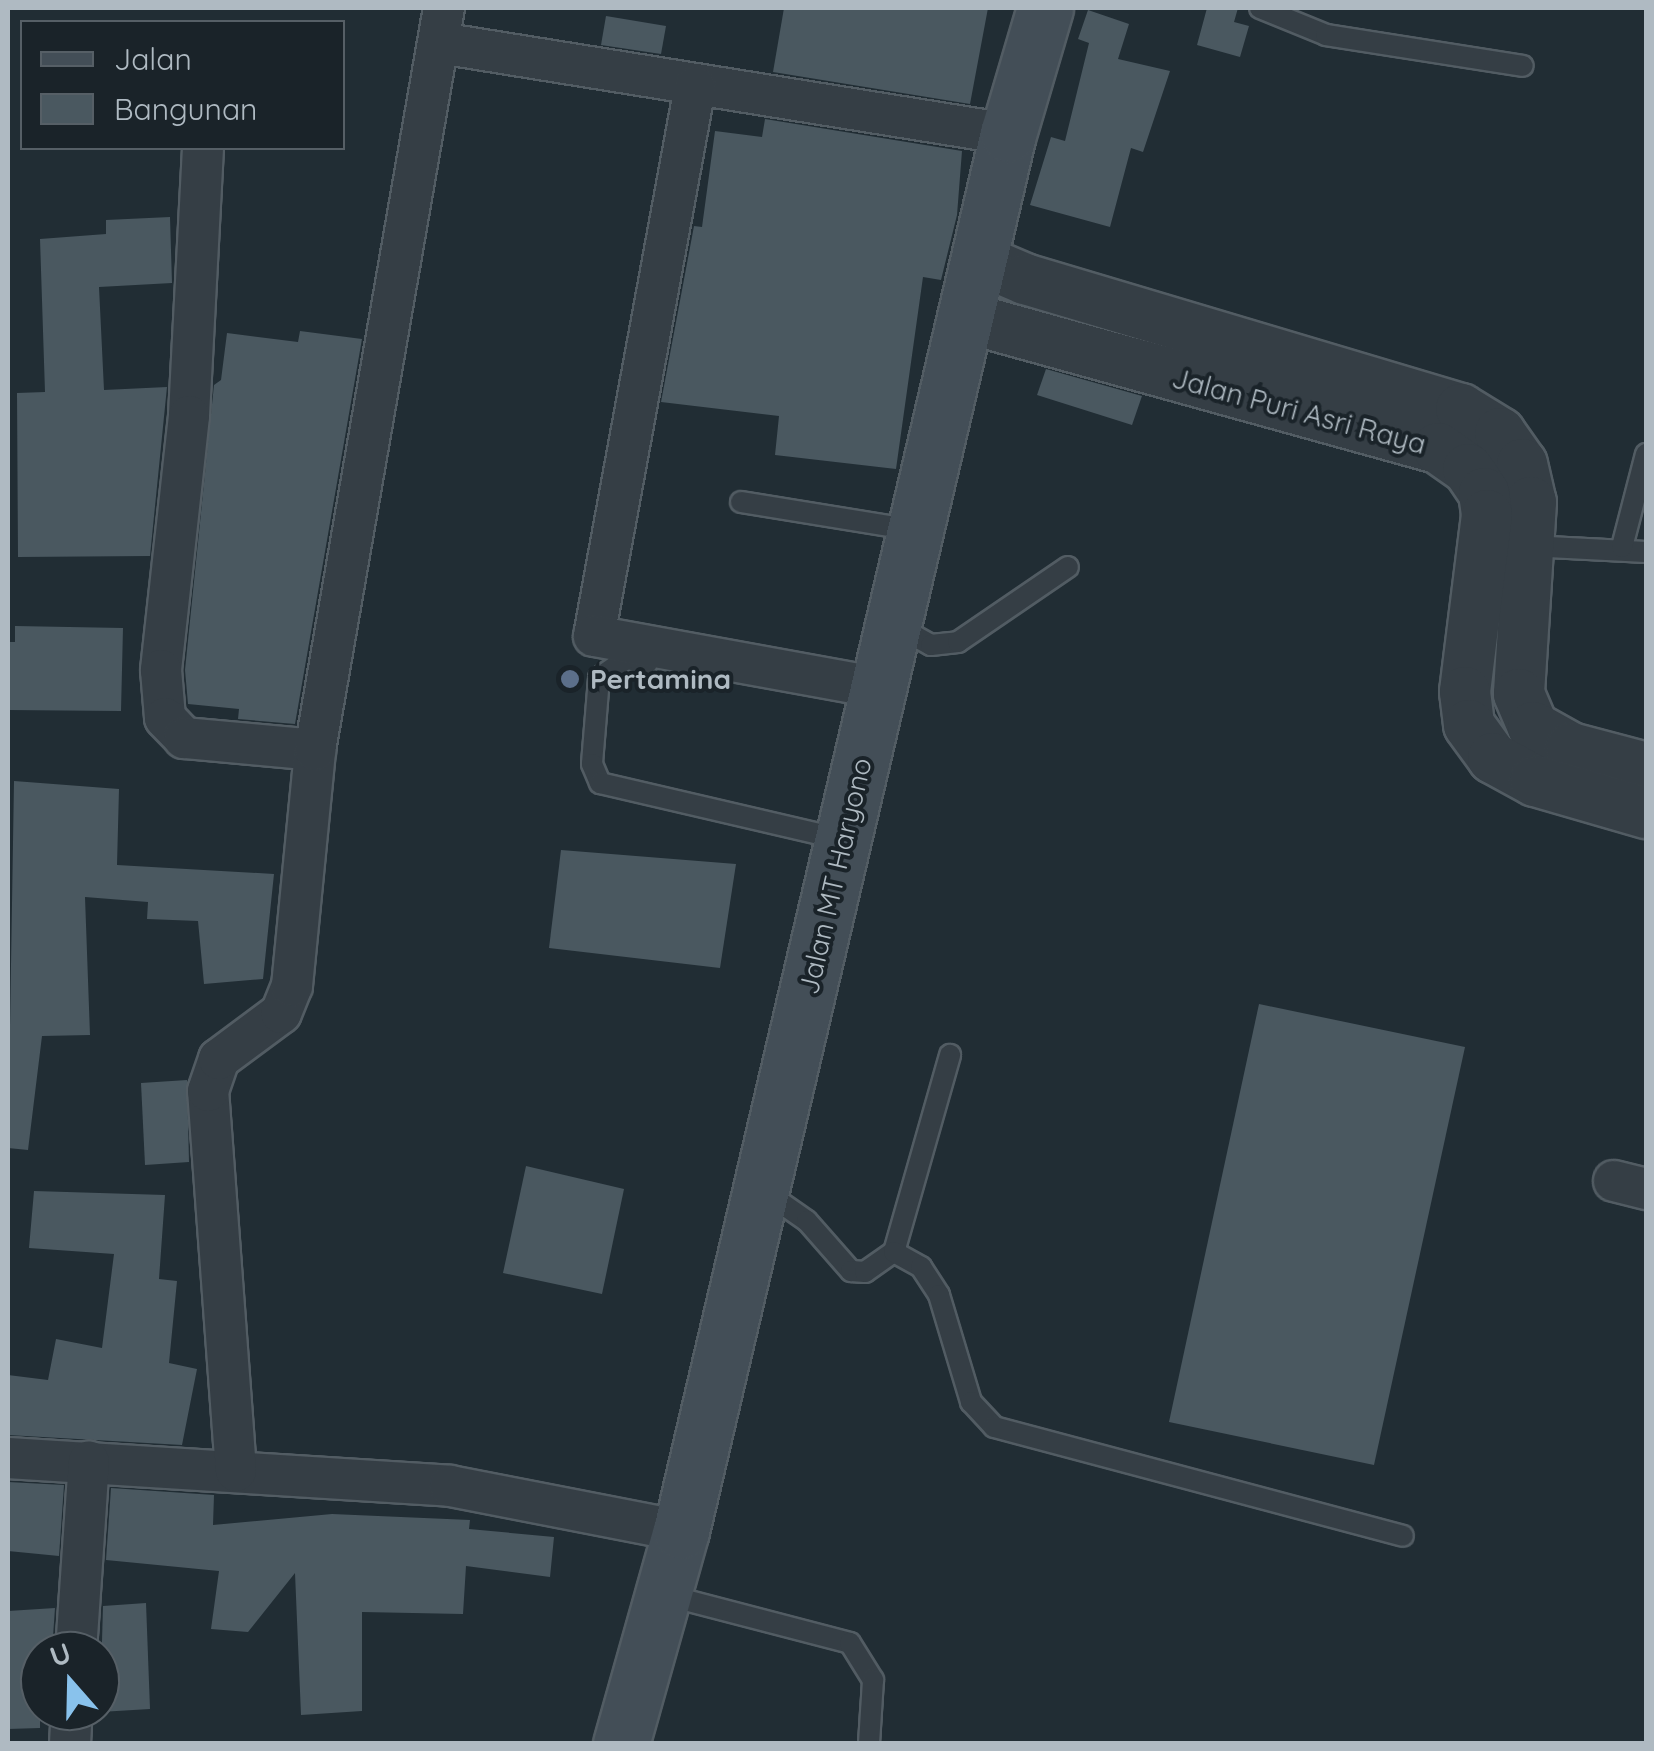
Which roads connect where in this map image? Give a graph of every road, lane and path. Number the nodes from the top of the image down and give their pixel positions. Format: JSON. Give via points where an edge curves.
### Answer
{"nodes":[{"id":1,"x":1045,"y":8,"type":"edge"},
{"id":2,"x":1260,"y":8,"type":"edge"},
{"id":3,"x":442,"y":25,"type":"edge"},
{"id":4,"x":1524,"y":66,"type":"dead end"},
{"id":5,"x":695,"y":88,"type":"junction"},
{"id":6,"x":1008,"y":134,"type":"junction"},
{"id":7,"x":203,"y":150,"type":"edge"},
{"id":8,"x":978,"y":259,"type":"junction"},
{"id":9,"x":1118,"y":306,"type":"junction"},
{"id":10,"x":965,"y":317,"type":"junction"},
{"id":11,"x":1104,"y":357,"type":"junction"},
{"id":12,"x":1646,"y":454,"type":"edge"},
{"id":13,"x":741,"y":502,"type":"dead end"},
{"id":14,"x":916,"y":530,"type":"junction"},
{"id":15,"x":1528,"y":546,"type":"junction"},
{"id":16,"x":1622,"y":547,"type":"junction"},
{"id":17,"x":1646,"y":552,"type":"edge"},
{"id":18,"x":1068,"y":567,"type":"dead end"},
{"id":19,"x":894,"y":624,"type":"junction"},
{"id":20,"x":877,"y":696,"type":"junction"},
{"id":21,"x":315,"y":750,"type":"junction"},
{"id":22,"x":1646,"y":768,"type":"edge"},
{"id":23,"x":1646,"y":812,"type":"edge"},
{"id":24,"x":843,"y":840,"type":"junction"},
{"id":25,"x":950,"y":1055,"type":"dead end"},
{"id":26,"x":762,"y":1190,"type":"junction"},
{"id":27,"x":894,"y":1252,"type":"junction"},
{"id":28,"x":8,"y":1458,"type":"edge"},
{"id":29,"x":89,"y":1461,"type":"junction"},
{"id":30,"x":236,"y":1471,"type":"junction"},
{"id":31,"x":681,"y":1532,"type":"junction"},
{"id":32,"x":1403,"y":1536,"type":"dead end"},
{"id":33,"x":664,"y":1594,"type":"junction"},
{"id":34,"x":77,"y":1631,"type":"edge"},
{"id":35,"x":621,"y":1744,"type":"edge"},
{"id":36,"x":869,"y":1744,"type":"edge"}],
"edges":[{"from":1,"to":6,"type":"main road","name":"Jalan MT Haryono"},
{"from":2,"to":4,"type":"lane","via":[[1326,35]]},
{"from":3,"to":5,"type":"street"},
{"from":3,"to":21,"type":"street"},
{"from":5,"to":6,"type":"street"},
{"from":5,"to":20,"type":"street","via":[[594,636]]},
{"from":6,"to":8,"type":"main road","name":"Jalan MT Haryono"},
{"from":7,"to":21,"type":"street","via":[[189,416],[161,670],[165,718],[184,738]]},
{"from":8,"to":9,"type":"street","name":"Jalan Puri Asri Raya"},
{"from":8,"to":10,"type":"main road","name":"Jalan MT Haryono"},
{"from":9,"to":11,"type":"street"},
{"from":9,"to":15,"type":"street","name":"Jalan Puri Asri Raya","via":[[1461,409],[1500,433],[1522,464],[1531,502]]},
{"from":10,"to":11,"type":"street","name":"Jalan Puri Asri Raya"},
{"from":10,"to":14,"type":"main road","name":"Jalan MT Haryono"},
{"from":11,"to":23,"type":"street","name":"Jalan Puri Asri Raya","via":[[1438,448],[1468,469],[1484,493],[1486,515],[1465,692],[1468,725],[1493,758],[1535,781]]},
{"from":12,"to":16,"type":"lane"},
{"from":13,"to":14,"type":"lane"},
{"from":14,"to":19,"type":"main road","name":"Jalan MT Haryono"},
{"from":15,"to":16,"type":"lane"},
{"from":15,"to":22,"type":"street","name":"Jalan Puri Asri Raya","via":[[1519,694],[1533,727],[1572,748]]},
{"from":16,"to":17,"type":"lane"},
{"from":18,"to":19,"type":"lane","via":[[958,642],[931,645]]},
{"from":19,"to":20,"type":"main road","name":"Jalan MT Haryono"},
{"from":20,"to":24,"type":"main road","name":"Jalan MT Haryono"},
{"from":20,"to":24,"type":"lane","via":[[626,659],[599,678],[592,764],[600,782]]},
{"from":21,"to":30,"type":"street","via":[[292,986],[282,1013],[218,1059],[208,1091]]},
{"from":24,"to":26,"type":"main road","name":"Jalan MT Haryono"},
{"from":25,"to":27,"type":"lane"},
{"from":26,"to":27,"type":"lane","via":[[807,1221],[851,1271],[865,1272]]},
{"from":26,"to":31,"type":"main road","name":"Jalan MT Haryono"},
{"from":27,"to":32,"type":"lane","via":[[921,1267],[940,1294],[971,1402],[994,1427]]},
{"from":28,"to":29,"type":"street"},
{"from":29,"to":30,"type":"street"},
{"from":29,"to":34,"type":"street"},
{"from":30,"to":31,"type":"street","via":[[450,1486]]},
{"from":31,"to":33,"type":"main road","name":"Jalan MT Haryono"},
{"from":33,"to":35,"type":"main road","name":"Jalan MT Haryono"},
{"from":33,"to":36,"type":"lane","via":[[850,1642],[873,1680]]}]}
